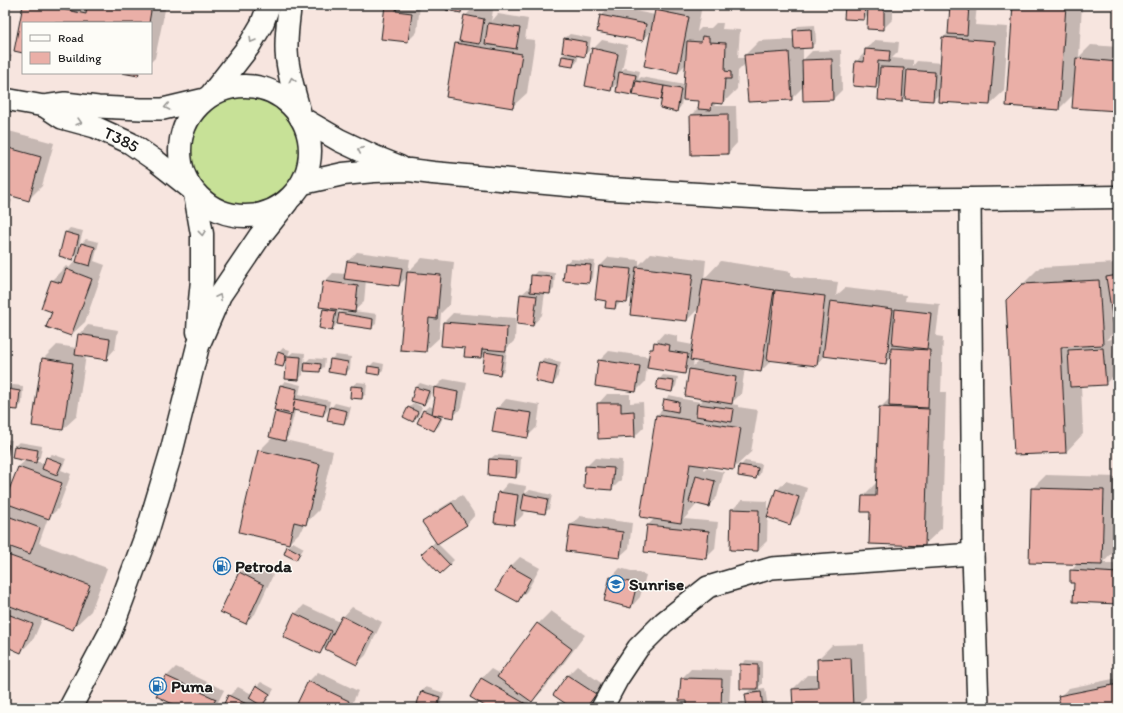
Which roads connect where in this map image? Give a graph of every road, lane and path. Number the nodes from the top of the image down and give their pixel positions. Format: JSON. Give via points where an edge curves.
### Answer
{"nodes":[{"id":1,"x":269,"y":5,"type":"edge"},
{"id":2,"x":290,"y":5,"type":"edge"},
{"id":3,"x":208,"y":97,"type":"junction"},
{"id":4,"x":5,"y":99,"type":"edge"},
{"id":5,"x":44,"y":106,"type":"junction"},
{"id":6,"x":301,"y":118,"type":"junction"},
{"id":7,"x":409,"y":170,"type":"junction"},
{"id":8,"x":303,"y":183,"type":"junction"},
{"id":9,"x":193,"y":191,"type":"junction"},
{"id":10,"x":1118,"y":197,"type":"edge"},
{"id":11,"x":970,"y":199,"type":"junction"},
{"id":12,"x":287,"y":202,"type":"junction"},
{"id":13,"x":198,"y":346,"type":"junction"},
{"id":14,"x":973,"y":554,"type":"junction"},
{"id":15,"x":70,"y":708,"type":"edge"},
{"id":16,"x":602,"y":708,"type":"edge"},
{"id":17,"x":978,"y":708,"type":"edge"}],
"edges":[{"from":1,"to":3,"type":"highway","one_way":true,"via":[[262,24],[249,46]]},
{"from":6,"to":2,"type":"highway","one_way":true,"via":[[287,57]]},
{"from":3,"to":5,"type":"street","name":"T385","number":"T385","one_way":true,"via":[[163,108],[98,107],[65,103]]},
{"from":3,"to":6,"type":"highway","via":[[227,88],[261,88],[277,94],[291,104]]},
{"from":3,"to":9,"type":"highway","via":[[193,110],[180,140],[179,157],[183,173]]},
{"from":4,"to":5,"type":"street","name":"T385","number":"T385"},
{"from":5,"to":9,"type":"street","name":"T385","number":"T385","one_way":true,"via":[[62,118],[95,127],[130,143]]},
{"from":7,"to":6,"type":"highway","one_way":true,"via":[[339,140]]},
{"from":6,"to":8,"type":"highway","via":[[308,133],[311,150],[309,167]]},
{"from":7,"to":8,"type":"highway","via":[[343,174]]},
{"from":7,"to":11,"type":"highway","via":[[611,189],[802,200]]},
{"from":8,"to":12,"type":"highway"},
{"from":9,"to":12,"type":"highway","via":[[208,206],[240,217],[257,216],[273,211]]},
{"from":9,"to":13,"type":"highway","one_way":true,"via":[[202,234]]},
{"from":10,"to":11,"type":"highway"},
{"from":11,"to":14,"type":"street"},
{"from":13,"to":12,"type":"highway","one_way":true,"via":[[220,295],[260,236]]},
{"from":13,"to":15,"type":"highway","via":[[172,453],[147,533],[110,633]]},
{"from":14,"to":16,"type":"street","via":[[772,568],[708,587],[664,622],[638,648]]},
{"from":14,"to":17,"type":"street"}]}
